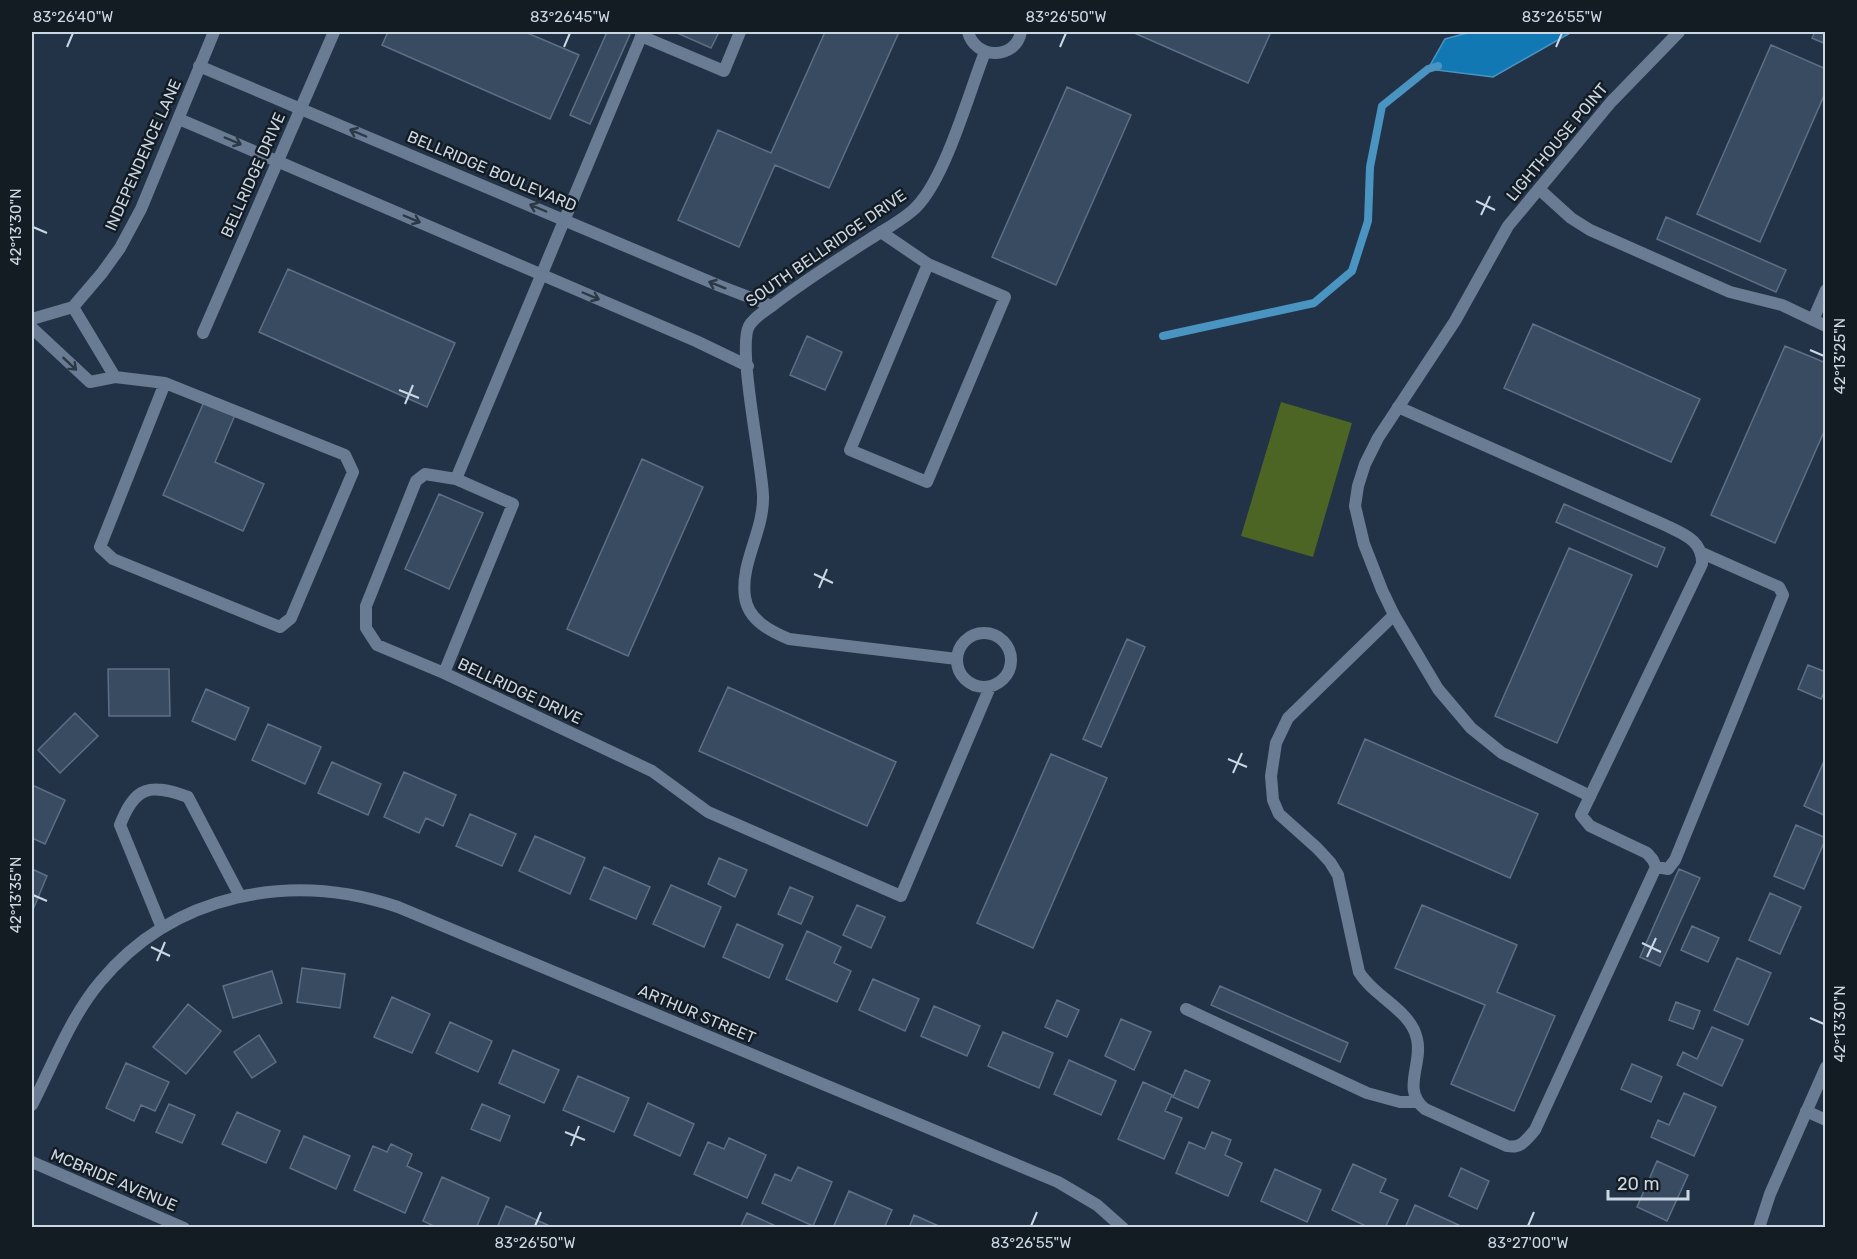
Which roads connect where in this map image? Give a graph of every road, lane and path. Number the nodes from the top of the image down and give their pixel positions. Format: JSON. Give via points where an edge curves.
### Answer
{"nodes":[{"id":1,"x":214,"y":32,"type":"edge"},
{"id":2,"x":334,"y":32,"type":"edge"},
{"id":3,"x":740,"y":32,"type":"edge"},
{"id":4,"x":968,"y":32,"type":"edge"},
{"id":5,"x":1021,"y":32,"type":"edge"},
{"id":6,"x":1679,"y":32,"type":"edge"},
{"id":7,"x":642,"y":34,"type":"edge"},
{"id":8,"x":985,"y":52,"type":"junction"},
{"id":9,"x":199,"y":66,"type":"junction"},
{"id":10,"x":301,"y":108,"type":"junction"},
{"id":11,"x":179,"y":119,"type":"junction"},
{"id":12,"x":278,"y":161,"type":"junction"},
{"id":13,"x":1539,"y":189,"type":"junction"},
{"id":14,"x":564,"y":220,"type":"junction"},
{"id":15,"x":881,"y":232,"type":"junction"},
{"id":16,"x":928,"y":264,"type":"junction"},
{"id":17,"x":542,"y":275,"type":"junction"},
{"id":18,"x":1826,"y":290,"type":"edge"},
{"id":19,"x":772,"y":306,"type":"junction"},
{"id":20,"x":73,"y":307,"type":"junction"},
{"id":21,"x":32,"y":319,"type":"edge"},
{"id":22,"x":1813,"y":320,"type":"junction"},
{"id":23,"x":1826,"y":326,"type":"edge"},
{"id":24,"x":32,"y":328,"type":"edge"},
{"id":25,"x":202,"y":333,"type":"dead end"},
{"id":26,"x":748,"y":366,"type":"junction"},
{"id":27,"x":115,"y":377,"type":"junction"},
{"id":28,"x":165,"y":383,"type":"junction"},
{"id":29,"x":1398,"y":407,"type":"junction"},
{"id":30,"x":456,"y":479,"type":"junction"},
{"id":31,"x":1702,"y":553,"type":"junction"},
{"id":32,"x":1394,"y":615,"type":"junction"},
{"id":33,"x":957,"y":659,"type":"junction"},
{"id":34,"x":444,"y":673,"type":"junction"},
{"id":35,"x":990,"y":687,"type":"junction"},
{"id":36,"x":1590,"y":796,"type":"junction"},
{"id":37,"x":1656,"y":867,"type":"junction"},
{"id":38,"x":240,"y":896,"type":"junction"},
{"id":39,"x":162,"y":928,"type":"junction"},
{"id":40,"x":1186,"y":1009,"type":"dead end"},
{"id":41,"x":1826,"y":1067,"type":"edge"},
{"id":42,"x":1416,"y":1102,"type":"junction"},
{"id":43,"x":32,"y":1106,"type":"edge"},
{"id":44,"x":1806,"y":1111,"type":"junction"},
{"id":45,"x":1826,"y":1120,"type":"edge"},
{"id":46,"x":32,"y":1162,"type":"edge"},
{"id":47,"x":184,"y":1227,"type":"edge"},
{"id":48,"x":1123,"y":1227,"type":"edge"},
{"id":49,"x":1759,"y":1227,"type":"edge"}],
"edges":[{"from":1,"to":9,"type":"street","name":"INDEPENDENCE LANE"},
{"from":2,"to":10,"type":"street","name":"BELLRIDGE DRIVE"},
{"from":3,"to":7,"type":"street","via":[[724,71]]},
{"from":4,"to":8,"type":"street"},
{"from":5,"to":8,"type":"street","via":[[1006,51]]},
{"from":6,"to":13,"type":"street","name":"LIGHTHOUSE POINT","via":[[1611,102]]},
{"from":7,"to":14,"type":"street"},
{"from":8,"to":15,"type":"street","name":"SOUTH BELLRIDGE DRIVE","via":[[937,176],[913,211]]},
{"from":9,"to":10,"type":"street","name":"BELLRIDGE BOULEVARD"},
{"from":9,"to":11,"type":"street","name":"INDEPENDENCE LANE"},
{"from":10,"to":12,"type":"street","name":"BELLRIDGE DRIVE"},
{"from":14,"to":10,"type":"street","name":"BELLRIDGE BOULEVARD","one_way":true},
{"from":11,"to":12,"type":"street","one_way":true},
{"from":11,"to":20,"type":"street","name":"INDEPENDENCE LANE","via":[[120,248]]},
{"from":12,"to":17,"type":"street","one_way":true},
{"from":12,"to":25,"type":"street","name":"BELLRIDGE DRIVE"},
{"from":13,"to":22,"type":"street","via":[[1590,230],[1730,292],[1782,305]]},
{"from":13,"to":29,"type":"street","name":"LIGHTHOUSE POINT","via":[[1508,226],[1455,321]]},
{"from":14,"to":17,"type":"street"},
{"from":19,"to":14,"type":"street","name":"BELLRIDGE BOULEVARD","one_way":true},
{"from":15,"to":16,"type":"street"},
{"from":15,"to":19,"type":"street","name":"SOUTH BELLRIDGE DRIVE"},
{"from":16,"to":16,"type":"street","via":[[1005,297],[927,482],[850,450]]},
{"from":17,"to":26,"type":"street","one_way":true},
{"from":17,"to":30,"type":"street"},
{"from":18,"to":22,"type":"street"},
{"from":19,"to":26,"type":"street","name":"SOUTH BELLRIDGE DRIVE","via":[[754,318],[747,329]]},
{"from":20,"to":21,"type":"street"},
{"from":20,"to":27,"type":"street"},
{"from":22,"to":23,"type":"street"},
{"from":24,"to":27,"type":"street","one_way":true,"via":[[90,382]]},
{"from":26,"to":33,"type":"street","via":[[763,497],[760,526],[745,575],[745,598],[750,611],[768,630],[789,639]]},
{"from":27,"to":28,"type":"street"},
{"from":28,"to":28,"type":"street","via":[[345,455],[353,471],[291,618],[280,627],[113,559],[100,547]]},
{"from":29,"to":31,"type":"street","via":[[1665,525],[1697,544]]},
{"from":29,"to":32,"type":"street","name":"LIGHTHOUSE POINT","via":[[1365,464],[1355,506],[1364,544]]},
{"from":30,"to":34,"type":"street","name":"BELLRIDGE DRIVE","via":[[513,504]]},
{"from":30,"to":34,"type":"street","via":[[424,474],[416,481],[366,606],[366,628],[377,645]]},
{"from":31,"to":36,"type":"street","via":[[1702,564]]},
{"from":31,"to":37,"type":"street","via":[[1779,587],[1783,595],[1675,860],[1668,869]]},
{"from":32,"to":36,"type":"street","name":"LIGHTHOUSE POINT","via":[[1438,689],[1471,728],[1502,753]]},
{"from":32,"to":42,"type":"street","via":[[1288,718],[1276,743],[1271,776],[1279,814],[1330,861],[1338,875],[1359,972],[1365,983],[1411,1023],[1418,1040],[1413,1093]]},
{"from":33,"to":35,"type":"street","via":[[962,675],[974,685]]},
{"from":33,"to":35,"type":"street","via":[[960,646],[970,637],[982,633],[996,635],[1011,656],[1010,669]]},
{"from":34,"to":35,"type":"street","name":"BELLRIDGE DRIVE","via":[[652,771],[708,812],[901,896]]},
{"from":36,"to":37,"type":"street","via":[[1581,815],[1590,826],[1647,854]]},
{"from":37,"to":42,"type":"street","via":[[1535,1130],[1522,1145],[1507,1146]]},
{"from":38,"to":39,"type":"street","name":"ARTHUR STREET"},
{"from":38,"to":39,"type":"street","via":[[188,797],[165,788],[144,791],[128,804],[120,825]]},
{"from":38,"to":48,"type":"street","name":"ARTHUR STREET","via":[[315,890],[371,898],[398,907],[1058,1182],[1097,1205]]},
{"from":39,"to":43,"type":"street","name":"ARTHUR STREET","via":[[100,982],[74,1020]]},
{"from":40,"to":42,"type":"street","via":[[1367,1093]]},
{"from":41,"to":44,"type":"street"},
{"from":44,"to":45,"type":"street"},
{"from":44,"to":49,"type":"street"},
{"from":46,"to":47,"type":"street","name":"MCBRIDE AVENUE"}]}
